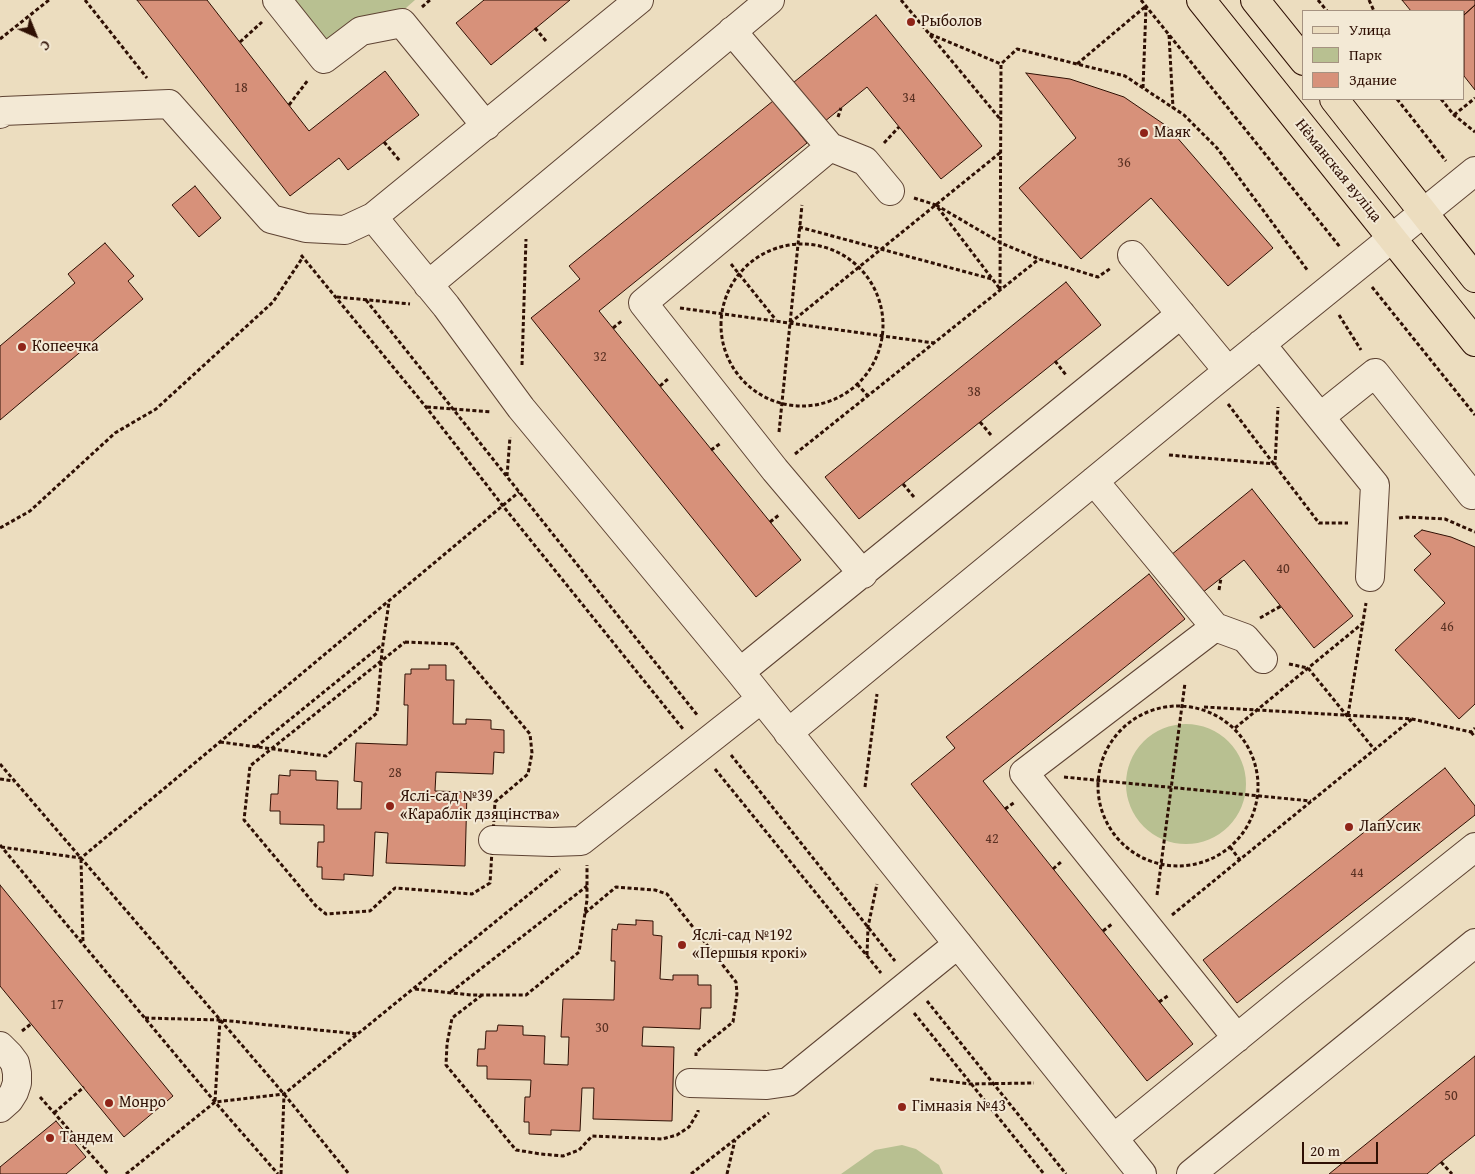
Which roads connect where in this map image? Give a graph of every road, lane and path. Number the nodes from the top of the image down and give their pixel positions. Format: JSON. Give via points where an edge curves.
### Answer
{"nodes":[{"id":1,"x":49,"y":0,"type":"edge"},
{"id":2,"x":86,"y":0,"type":"edge"},
{"id":3,"x":277,"y":0,"type":"edge"},
{"id":4,"x":640,"y":0,"type":"edge"},
{"id":5,"x":770,"y":0,"type":"edge"},
{"id":6,"x":901,"y":0,"type":"edge"},
{"id":7,"x":1141,"y":0,"type":"edge"},
{"id":8,"x":1201,"y":0,"type":"edge"},
{"id":9,"x":1255,"y":0,"type":"edge"},
{"id":10,"x":1318,"y":0,"type":"edge"},
{"id":11,"x":1146,"y":6,"type":"junction"},
{"id":12,"x":1326,"y":10,"type":"edge"},
{"id":13,"x":732,"y":32,"type":"junction"},
{"id":14,"x":930,"y":34,"type":"junction"},
{"id":15,"x":1169,"y":35,"type":"junction"},
{"id":16,"x":0,"y":39,"type":"edge"},
{"id":17,"x":324,"y":59,"type":"junction"},
{"id":18,"x":1302,"y":59,"type":"edge"},
{"id":19,"x":1001,"y":64,"type":"junction"},
{"id":20,"x":1077,"y":64,"type":"junction"},
{"id":21,"x":1143,"y":88,"type":"junction"},
{"id":22,"x":1475,"y":98,"type":"edge"},
{"id":23,"x":1335,"y":100,"type":"edge"},
{"id":24,"x":1398,"y":100,"type":"edge"},
{"id":25,"x":1442,"y":100,"type":"edge"},
{"id":26,"x":169,"y":104,"type":"junction"},
{"id":27,"x":289,"y":105,"type":"dead end"},
{"id":28,"x":1172,"y":108,"type":"junction"},
{"id":29,"x":1,"y":111,"type":"edge"},
{"id":30,"x":1454,"y":115,"type":"junction"},
{"id":31,"x":1001,"y":120,"type":"junction"},
{"id":32,"x":486,"y":126,"type":"junction"},
{"id":33,"x":1475,"y":132,"type":"edge"},
{"id":34,"x":830,"y":147,"type":"junction"},
{"id":35,"x":1001,"y":152,"type":"junction"},
{"id":36,"x":806,"y":167,"type":"junction"},
{"id":37,"x":1463,"y":169,"type":"edge"},
{"id":38,"x":890,"y":191,"type":"joint"},
{"id":39,"x":527,"y":202,"type":"junction"},
{"id":40,"x":936,"y":205,"type":"junction"},
{"id":41,"x":1424,"y":212,"type":"junction"},
{"id":42,"x":373,"y":216,"type":"junction"},
{"id":43,"x":799,"y":227,"type":"junction"},
{"id":44,"x":1392,"y":238,"type":"junction"},
{"id":45,"x":714,"y":243,"type":"junction"},
{"id":46,"x":1001,"y":243,"type":"junction"},
{"id":47,"x":798,"y":244,"type":"junction"},
{"id":48,"x":297,"y":249,"type":"dead end"},
{"id":49,"x":880,"y":249,"type":"junction"},
{"id":50,"x":1343,"y":252,"type":"dead end"},
{"id":51,"x":1132,"y":255,"type":"joint"},
{"id":52,"x":303,"y":257,"type":"junction"},
{"id":53,"x":1039,"y":258,"type":"junction"},
{"id":54,"x":860,"y":267,"type":"junction"},
{"id":55,"x":739,"y":274,"type":"junction"},
{"id":56,"x":1475,"y":278,"type":"edge"},
{"id":57,"x":992,"y":279,"type":"junction"},
{"id":58,"x":428,"y":284,"type":"junction"},
{"id":59,"x":1370,"y":284,"type":"dead end"},
{"id":60,"x":1000,"y":290,"type":"junction"},
{"id":61,"x":1325,"y":292,"type":"junction"},
{"id":62,"x":336,"y":297,"type":"junction"},
{"id":63,"x":643,"y":303,"type":"junction"},
{"id":64,"x":446,"y":306,"type":"junction"},
{"id":65,"x":722,"y":313,"type":"junction"},
{"id":66,"x":1181,"y":314,"type":"junction"},
{"id":67,"x":776,"y":321,"type":"junction"},
{"id":68,"x":790,"y":323,"type":"junction"},
{"id":69,"x":883,"y":336,"type":"junction"},
{"id":70,"x":1475,"y":342,"type":"edge"},
{"id":71,"x":934,"y":343,"type":"junction"},
{"id":72,"x":1261,"y":344,"type":"junction"},
{"id":73,"x":1280,"y":367,"type":"junction"},
{"id":74,"x":1375,"y":373,"type":"junction"},
{"id":75,"x":1220,"y":377,"type":"junction"},
{"id":76,"x":857,"y":384,"type":"junction"},
{"id":77,"x":868,"y":396,"type":"junction"},
{"id":78,"x":781,"y":404,"type":"junction"},
{"id":79,"x":426,"y":407,"type":"junction"},
{"id":80,"x":521,"y":408,"type":"junction"},
{"id":81,"x":456,"y":410,"type":"dead end"},
{"id":82,"x":1475,"y":416,"type":"edge"},
{"id":83,"x":1320,"y":417,"type":"junction"},
{"id":84,"x":1131,"y":451,"type":"junction"},
{"id":85,"x":1275,"y":464,"type":"junction"},
{"id":86,"x":775,"y":470,"type":"junction"},
{"id":87,"x":507,"y":476,"type":"dead end"},
{"id":88,"x":1094,"y":481,"type":"junction"},
{"id":89,"x":519,"y":492,"type":"dead end"},
{"id":90,"x":1472,"y":495,"type":"dead end"},
{"id":91,"x":503,"y":506,"type":"junction"},
{"id":92,"x":1373,"y":524,"type":"junction"},
{"id":93,"x":0,"y":528,"type":"edge"},
{"id":94,"x":1475,"y":531,"type":"edge"},
{"id":95,"x":863,"y":574,"type":"junction"},
{"id":96,"x":1370,"y":577,"type":"joint"},
{"id":97,"x":389,"y":602,"type":"junction"},
{"id":98,"x":1363,"y":623,"type":"junction"},
{"id":99,"x":1214,"y":628,"type":"junction"},
{"id":100,"x":383,"y":644,"type":"junction"},
{"id":101,"x":1189,"y":648,"type":"junction"},
{"id":102,"x":882,"y":656,"type":"junction"},
{"id":103,"x":1263,"y":659,"type":"dead end"},
{"id":104,"x":382,"y":660,"type":"junction"},
{"id":105,"x":1308,"y":668,"type":"junction"},
{"id":106,"x":740,"y":672,"type":"junction"},
{"id":107,"x":761,"y":699,"type":"junction"},
{"id":108,"x":1182,"y":705,"type":"junction"},
{"id":109,"x":1204,"y":707,"type":"junction"},
{"id":110,"x":1256,"y":711,"type":"junction"},
{"id":111,"x":1348,"y":716,"type":"junction"},
{"id":112,"x":1412,"y":719,"type":"junction"},
{"id":113,"x":1235,"y":728,"type":"junction"},
{"id":114,"x":1475,"y":728,"type":"edge"},
{"id":115,"x":1471,"y":732,"type":"junction"},
{"id":116,"x":788,"y":733,"type":"junction"},
{"id":117,"x":1475,"y":737,"type":"edge"},
{"id":118,"x":220,"y":742,"type":"junction"},
{"id":119,"x":256,"y":747,"type":"junction"},
{"id":120,"x":698,"y":748,"type":"junction"},
{"id":121,"x":272,"y":749,"type":"junction"},
{"id":122,"x":1374,"y":749,"type":"junction"},
{"id":123,"x":0,"y":764,"type":"edge"},
{"id":124,"x":1024,"y":773,"type":"junction"},
{"id":125,"x":0,"y":779,"type":"edge"},
{"id":126,"x":1098,"y":780,"type":"junction"},
{"id":127,"x":14,"y":781,"type":"junction"},
{"id":128,"x":1171,"y":787,"type":"junction"},
{"id":129,"x":1258,"y":796,"type":"junction"},
{"id":130,"x":1312,"y":801,"type":"junction"},
{"id":131,"x":861,"y":824,"type":"junction"},
{"id":132,"x":493,"y":840,"type":"junction"},
{"id":133,"x":1,"y":846,"type":"edge"},
{"id":134,"x":1475,"y":847,"type":"edge"},
{"id":135,"x":1230,"y":848,"type":"junction"},
{"id":136,"x":884,"y":852,"type":"junction"},
{"id":137,"x":587,"y":857,"type":"dead end"},
{"id":138,"x":81,"y":858,"type":"junction"},
{"id":139,"x":1240,"y":860,"type":"junction"},
{"id":140,"x":565,"y":865,"type":"dead end"},
{"id":141,"x":1161,"y":865,"type":"junction"},
{"id":142,"x":587,"y":886,"type":"junction"},
{"id":143,"x":585,"y":913,"type":"junction"},
{"id":144,"x":1152,"y":932,"type":"junction"},
{"id":145,"x":1475,"y":943,"type":"edge"},
{"id":146,"x":83,"y":944,"type":"junction"},
{"id":147,"x":958,"y":944,"type":"junction"},
{"id":148,"x":867,"y":955,"type":"junction"},
{"id":149,"x":415,"y":988,"type":"junction"},
{"id":150,"x":451,"y":992,"type":"junction"},
{"id":151,"x":897,"y":992,"type":"junction"},
{"id":152,"x":482,"y":995,"type":"junction"},
{"id":153,"x":145,"y":1018,"type":"junction"},
{"id":154,"x":220,"y":1020,"type":"junction"},
{"id":155,"x":359,"y":1034,"type":"junction"},
{"id":156,"x":1237,"y":1038,"type":"junction"},
{"id":157,"x":0,"y":1046,"type":"edge"},
{"id":158,"x":17,"y":1073,"type":"junction"},
{"id":159,"x":930,"y":1079,"type":"dead end"},
{"id":160,"x":694,"y":1083,"type":"junction"},
{"id":161,"x":1069,"y":1083,"type":"junction"},
{"id":162,"x":970,"y":1084,"type":"junction"},
{"id":163,"x":84,"y":1087,"type":"dead end"},
{"id":164,"x":284,"y":1094,"type":"junction"},
{"id":165,"x":215,"y":1102,"type":"junction"},
{"id":166,"x":0,"y":1108,"type":"edge"},
{"id":167,"x":54,"y":1113,"type":"junction"},
{"id":168,"x":1114,"y":1138,"type":"junction"},
{"id":169,"x":1442,"y":1162,"type":"dead end"},
{"id":170,"x":108,"y":1174,"type":"edge"},
{"id":171,"x":126,"y":1174,"type":"edge"},
{"id":172,"x":280,"y":1174,"type":"edge"},
{"id":173,"x":349,"y":1174,"type":"edge"},
{"id":174,"x":691,"y":1174,"type":"edge"},
{"id":175,"x":727,"y":1174,"type":"edge"},
{"id":176,"x":1044,"y":1174,"type":"edge"},
{"id":177,"x":1142,"y":1174,"type":"edge"},
{"id":178,"x":1191,"y":1174,"type":"edge"},
{"id":179,"x":1452,"y":1174,"type":"edge"}],
"edges":[{"from":1,"to":16,"type":"path"},
{"from":2,"to":26,"type":"path"},
{"from":3,"to":17,"type":"lane"},
{"from":4,"to":32,"type":"lane"},
{"from":5,"to":13,"type":"lane"},
{"from":6,"to":14,"type":"path"},
{"from":7,"to":11,"type":"path"},
{"from":8,"to":44,"type":"main road","name":"Нёманская вуліца"},
{"from":9,"to":18,"type":"main road"},
{"from":10,"to":12,"type":"path"},
{"from":11,"to":15,"type":"path"},
{"from":11,"to":20,"type":"path"},
{"from":11,"to":21,"type":"path"},
{"from":13,"to":34,"type":"lane"},
{"from":13,"to":39,"type":"lane"},
{"from":14,"to":19,"type":"path"},
{"from":14,"to":31,"type":"path"},
{"from":15,"to":28,"type":"path"},
{"from":15,"to":50,"type":"path"},
{"from":17,"to":27,"type":"path"},
{"from":17,"to":32,"type":"lane","via":[[361,30],[402,23]]},
{"from":19,"to":20,"type":"path","via":[[1017,50]]},
{"from":19,"to":31,"type":"path"},
{"from":20,"to":21,"type":"path","via":[[1125,76]]},
{"from":21,"to":28,"type":"path"},
{"from":22,"to":30,"type":"path"},
{"from":23,"to":41,"type":"main road"},
{"from":24,"to":37,"type":"path"},
{"from":25,"to":30,"type":"path"},
{"from":26,"to":29,"type":"lane"},
{"from":26,"to":42,"type":"lane","via":[[271,219],[306,228],[345,230]]},
{"from":28,"to":61,"type":"path","via":[[1184,115],[1216,148]]},
{"from":30,"to":33,"type":"path"},
{"from":31,"to":35,"type":"path"},
{"from":32,"to":42,"type":"lane"},
{"from":34,"to":36,"type":"lane"},
{"from":34,"to":38,"type":"lane","via":[[865,161]]},
{"from":35,"to":40,"type":"path"},
{"from":35,"to":46,"type":"path"},
{"from":36,"to":43,"type":"path"},
{"from":36,"to":45,"type":"lane"},
{"from":37,"to":41,"type":"lane"},
{"from":38,"to":40,"type":"path"},
{"from":39,"to":58,"type":"lane"},
{"from":39,"to":80,"type":"path"},
{"from":40,"to":46,"type":"path"},
{"from":40,"to":49,"type":"path"},
{"from":40,"to":57,"type":"path"},
{"from":41,"to":44,"type":"lane"},
{"from":41,"to":56,"type":"main road"},
{"from":42,"to":58,"type":"lane"},
{"from":43,"to":47,"type":"path"},
{"from":43,"to":49,"type":"path"},
{"from":44,"to":61,"type":"lane"},
{"from":44,"to":70,"type":"main road","name":"Нёманская вуліца"},
{"from":45,"to":55,"type":"path"},
{"from":45,"to":63,"type":"lane"},
{"from":46,"to":53,"type":"path"},
{"from":46,"to":60,"type":"path"},
{"from":47,"to":54,"type":"path","via":[[820,246],[841,253]]},
{"from":47,"to":55,"type":"path","via":[[776,248],[756,258]]},
{"from":47,"to":68,"type":"path"},
{"from":48,"to":52,"type":"path"},
{"from":49,"to":54,"type":"path"},
{"from":49,"to":57,"type":"path"},
{"from":51,"to":53,"type":"path","via":[[1098,277]]},
{"from":51,"to":66,"type":"lane"},
{"from":52,"to":62,"type":"path"},
{"from":52,"to":93,"type":"path","via":[[273,302],[156,410],[115,433],[30,511]]},
{"from":53,"to":60,"type":"path"},
{"from":54,"to":68,"type":"path"},
{"from":54,"to":69,"type":"path","via":[[880,298]]},
{"from":55,"to":65,"type":"path","via":[[728,292]]},
{"from":55,"to":67,"type":"path"},
{"from":57,"to":60,"type":"path"},
{"from":58,"to":64,"type":"lane"},
{"from":59,"to":82,"type":"path"},
{"from":60,"to":71,"type":"path"},
{"from":61,"to":72,"type":"lane"},
{"from":61,"to":74,"type":"path"},
{"from":62,"to":64,"type":"path"},
{"from":62,"to":79,"type":"path"},
{"from":63,"to":65,"type":"path"},
{"from":63,"to":86,"type":"lane"},
{"from":64,"to":80,"type":"lane"},
{"from":65,"to":67,"type":"path"},
{"from":65,"to":78,"type":"path","via":[[722,337],[729,359],[742,379],[760,394]]},
{"from":66,"to":75,"type":"lane"},
{"from":66,"to":95,"type":"lane"},
{"from":67,"to":68,"type":"path"},
{"from":68,"to":69,"type":"path"},
{"from":68,"to":78,"type":"path"},
{"from":69,"to":71,"type":"path"},
{"from":69,"to":76,"type":"path","via":[[877,358]]},
{"from":71,"to":77,"type":"path"},
{"from":72,"to":73,"type":"lane"},
{"from":72,"to":75,"type":"lane"},
{"from":73,"to":83,"type":"lane"},
{"from":73,"to":85,"type":"path"},
{"from":74,"to":83,"type":"lane"},
{"from":74,"to":90,"type":"lane"},
{"from":75,"to":84,"type":"lane"},
{"from":75,"to":85,"type":"path"},
{"from":76,"to":77,"type":"path"},
{"from":76,"to":78,"type":"path","via":[[847,393],[827,402],[804,406]]},
{"from":77,"to":86,"type":"path"},
{"from":78,"to":86,"type":"path"},
{"from":79,"to":81,"type":"path"},
{"from":79,"to":91,"type":"path"},
{"from":80,"to":87,"type":"path","via":[[511,418]]},
{"from":80,"to":106,"type":"lane"},
{"from":83,"to":92,"type":"lane","via":[[1375,485]]},
{"from":84,"to":85,"type":"path"},
{"from":84,"to":88,"type":"lane"},
{"from":85,"to":92,"type":"path","via":[[1319,523]]},
{"from":86,"to":95,"type":"lane"},
{"from":88,"to":99,"type":"lane"},
{"from":88,"to":102,"type":"lane"},
{"from":89,"to":91,"type":"path"},
{"from":91,"to":97,"type":"path"},
{"from":91,"to":120,"type":"path"},
{"from":92,"to":94,"type":"path","via":[[1406,516],[1445,519]]},
{"from":92,"to":96,"type":"lane"},
{"from":95,"to":106,"type":"lane"},
{"from":96,"to":98,"type":"path"},
{"from":97,"to":100,"type":"path"},
{"from":97,"to":118,"type":"path"},
{"from":98,"to":105,"type":"path"},
{"from":98,"to":111,"type":"path"},
{"from":99,"to":101,"type":"lane"},
{"from":99,"to":103,"type":"lane","via":[[1244,638]]},
{"from":100,"to":104,"type":"path"},
{"from":100,"to":119,"type":"path"},
{"from":101,"to":108,"type":"path"},
{"from":101,"to":124,"type":"lane"},
{"from":102,"to":116,"type":"lane"},
{"from":102,"to":131,"type":"path"},
{"from":104,"to":121,"type":"path"},
{"from":104,"to":121,"type":"path","via":[[377,713],[326,756]]},
{"from":104,"to":132,"type":"path","via":[[405,642],[454,644],[530,734],[532,753],[528,774],[495,802]]},
{"from":105,"to":110,"type":"path"},
{"from":105,"to":111,"type":"path"},
{"from":106,"to":107,"type":"lane"},
{"from":107,"to":116,"type":"lane"},
{"from":107,"to":120,"type":"lane"},
{"from":108,"to":109,"type":"path"},
{"from":108,"to":126,"type":"path","via":[[1161,707],[1142,714],[1125,726],[1111,742],[1102,760]]},
{"from":108,"to":128,"type":"path"},
{"from":109,"to":110,"type":"path"},
{"from":109,"to":113,"type":"path"},
{"from":110,"to":111,"type":"path"},
{"from":110,"to":113,"type":"path"},
{"from":111,"to":112,"type":"path"},
{"from":111,"to":122,"type":"path"},
{"from":112,"to":115,"type":"path"},
{"from":112,"to":122,"type":"path"},
{"from":113,"to":129,"type":"path","via":[[1254,759]]},
{"from":114,"to":115,"type":"path"},
{"from":115,"to":117,"type":"path"},
{"from":116,"to":131,"type":"lane"},
{"from":118,"to":119,"type":"path"},
{"from":118,"to":138,"type":"path"},
{"from":119,"to":121,"type":"path"},
{"from":120,"to":132,"type":"lane","via":[[580,841]]},
{"from":120,"to":148,"type":"path"},
{"from":121,"to":132,"type":"path","via":[[250,766],[244,820],[326,914],[370,911],[395,888],[472,894],[490,883]]},
{"from":122,"to":130,"type":"path"},
{"from":123,"to":127,"type":"path"},
{"from":124,"to":126,"type":"path"},
{"from":124,"to":144,"type":"lane"},
{"from":125,"to":127,"type":"path"},
{"from":126,"to":128,"type":"path"},
{"from":126,"to":141,"type":"path","via":[[1105,818],[1121,843],[1140,857]]},
{"from":127,"to":138,"type":"path"},
{"from":128,"to":129,"type":"path"},
{"from":128,"to":141,"type":"path"},
{"from":129,"to":130,"type":"path"},
{"from":129,"to":135,"type":"path","via":[[1252,817]]},
{"from":130,"to":139,"type":"path"},
{"from":131,"to":136,"type":"lane"},
{"from":133,"to":138,"type":"path"},
{"from":133,"to":146,"type":"path"},
{"from":134,"to":156,"type":"lane"},
{"from":135,"to":139,"type":"path"},
{"from":135,"to":141,"type":"path","via":[[1205,862]]},
{"from":136,"to":147,"type":"lane"},
{"from":136,"to":148,"type":"path","via":[[868,927]]},
{"from":137,"to":142,"type":"path"},
{"from":138,"to":146,"type":"path"},
{"from":138,"to":154,"type":"path"},
{"from":139,"to":144,"type":"path"},
{"from":140,"to":149,"type":"path"},
{"from":141,"to":144,"type":"path"},
{"from":142,"to":143,"type":"path"},
{"from":142,"to":150,"type":"path"},
{"from":143,"to":152,"type":"path","via":[[579,952],[526,995]]},
{"from":143,"to":160,"type":"path","via":[[616,887],[667,894],[736,982],[733,1022],[696,1052]]},
{"from":144,"to":156,"type":"lane"},
{"from":145,"to":178,"type":"lane"},
{"from":146,"to":153,"type":"path"},
{"from":147,"to":151,"type":"lane"},
{"from":147,"to":161,"type":"lane"},
{"from":148,"to":151,"type":"path"},
{"from":149,"to":150,"type":"path"},
{"from":149,"to":155,"type":"path"},
{"from":150,"to":152,"type":"path"},
{"from":151,"to":160,"type":"lane","via":[[788,1082],[767,1085]]},
{"from":151,"to":162,"type":"path"},
{"from":152,"to":160,"type":"path","via":[[452,1018],[446,1065],[516,1150],[563,1156],[579,1150],[592,1136],[662,1139],[677,1135],[689,1127],[698,1112]]},
{"from":153,"to":154,"type":"path"},
{"from":153,"to":165,"type":"path"},
{"from":154,"to":155,"type":"path"},
{"from":154,"to":164,"type":"path"},
{"from":154,"to":165,"type":"path"},
{"from":155,"to":164,"type":"path"},
{"from":156,"to":168,"type":"lane"},
{"from":157,"to":158,"type":"lane","via":[[15,1063]]},
{"from":158,"to":166,"type":"lane","via":[[14,1092]]},
{"from":158,"to":167,"type":"path"},
{"from":159,"to":162,"type":"path"},
{"from":161,"to":162,"type":"path"},
{"from":161,"to":168,"type":"lane"},
{"from":162,"to":176,"type":"path"},
{"from":163,"to":167,"type":"path"},
{"from":164,"to":165,"type":"path"},
{"from":164,"to":172,"type":"path"},
{"from":164,"to":173,"type":"path"},
{"from":165,"to":171,"type":"path"},
{"from":165,"to":172,"type":"path"},
{"from":167,"to":170,"type":"path"},
{"from":168,"to":177,"type":"lane"},
{"from":169,"to":179,"type":"path"},
{"from":174,"to":175,"type":"path","via":[[735,1140]]}]}
